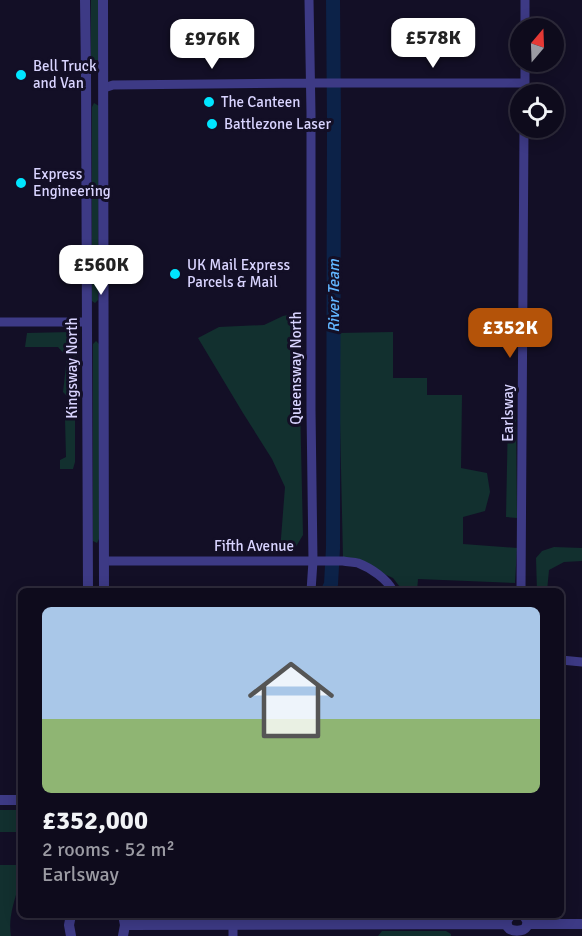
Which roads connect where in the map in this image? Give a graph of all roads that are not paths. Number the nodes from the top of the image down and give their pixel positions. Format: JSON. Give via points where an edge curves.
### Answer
{"nodes":[{"id":1,"x":85,"y":0,"type":"edge"},
{"id":2,"x":103,"y":0,"type":"edge"},
{"id":3,"x":309,"y":0,"type":"edge"},
{"id":4,"x":525,"y":0,"type":"edge"},
{"id":5,"x":525,"y":18,"type":"edge"},
{"id":6,"x":525,"y":72,"type":"edge"},
{"id":7,"x":310,"y":82,"type":"junction"},
{"id":8,"x":525,"y":83,"type":"joint"},
{"id":9,"x":104,"y":88,"type":"junction"},
{"id":10,"x":86,"y":93,"type":"junction"},
{"id":11,"x":524,"y":138,"type":"edge"},
{"id":12,"x":0,"y":322,"type":"edge"},
{"id":13,"x":87,"y":322,"type":"junction"},
{"id":14,"x":103,"y":322,"type":"junction"},
{"id":15,"x":88,"y":561,"type":"junction"},
{"id":16,"x":104,"y":561,"type":"junction"},
{"id":17,"x":318,"y":561,"type":"junction"},
{"id":18,"x":88,"y":588,"type":"edge"},
{"id":19,"x":104,"y":588,"type":"edge"},
{"id":20,"x":312,"y":588,"type":"edge"},
{"id":21,"x":392,"y":588,"type":"edge"},
{"id":22,"x":521,"y":588,"type":"edge"},
{"id":23,"x":564,"y":660,"type":"edge"},
{"id":24,"x":582,"y":662,"type":"edge"},
{"id":25,"x":0,"y":800,"type":"edge"},
{"id":26,"x":18,"y":800,"type":"edge"},
{"id":27,"x":70,"y":918,"type":"edge"},
{"id":28,"x":525,"y":919,"type":"edge"},
{"id":29,"x":509,"y":920,"type":"edge"},
{"id":30,"x":582,"y":924,"type":"edge"},
{"id":31,"x":124,"y":925,"type":"edge"},
{"id":32,"x":233,"y":925,"type":"edge"},
{"id":33,"x":517,"y":935,"type":"edge"},
{"id":34,"x":71,"y":936,"type":"edge"}],
"edges":[{"from":1,"to":10,"type":"street","name":"Kingsway North"},
{"from":2,"to":9,"type":"street","name":"Kingsway North"},
{"from":3,"to":7,"type":"street","name":"Queensway North"},
{"from":4,"to":5,"type":"street"},
{"from":6,"to":8,"type":"street"},
{"from":7,"to":8,"type":"street"},
{"from":7,"to":9,"type":"street"},
{"from":7,"to":17,"type":"street","name":"Queensway North","via":[[311,410]]},
{"from":9,"to":10,"type":"street"},
{"from":9,"to":14,"type":"street","name":"Kingsway North"},
{"from":10,"to":13,"type":"street","name":"Kingsway North"},
{"from":11,"to":22,"type":"street","name":"Earlsway"},
{"from":12,"to":13,"type":"street"},
{"from":13,"to":14,"type":"street"},
{"from":13,"to":15,"type":"street","name":"Kingsway North"},
{"from":14,"to":16,"type":"street","name":"Kingsway North"},
{"from":15,"to":16,"type":"street"},
{"from":15,"to":18,"type":"street","name":"Kingsway North"},
{"from":16,"to":17,"type":"street","name":"Fifth Avenue"},
{"from":16,"to":19,"type":"street","name":"Kingsway North"},
{"from":17,"to":20,"type":"street","name":"Queensway North"},
{"from":17,"to":21,"type":"street","name":"Fifth Avenue","via":[[358,563]]},
{"from":23,"to":24,"type":"street"},
{"from":25,"to":26,"type":"street"},
{"from":27,"to":34,"type":"street"},
{"from":28,"to":30,"type":"street"},
{"from":28,"to":33,"type":"street","via":[[525,930]]},
{"from":29,"to":32,"type":"street"},
{"from":29,"to":33,"type":"street","via":[[511,932]]},
{"from":31,"to":32,"type":"street"}]}
